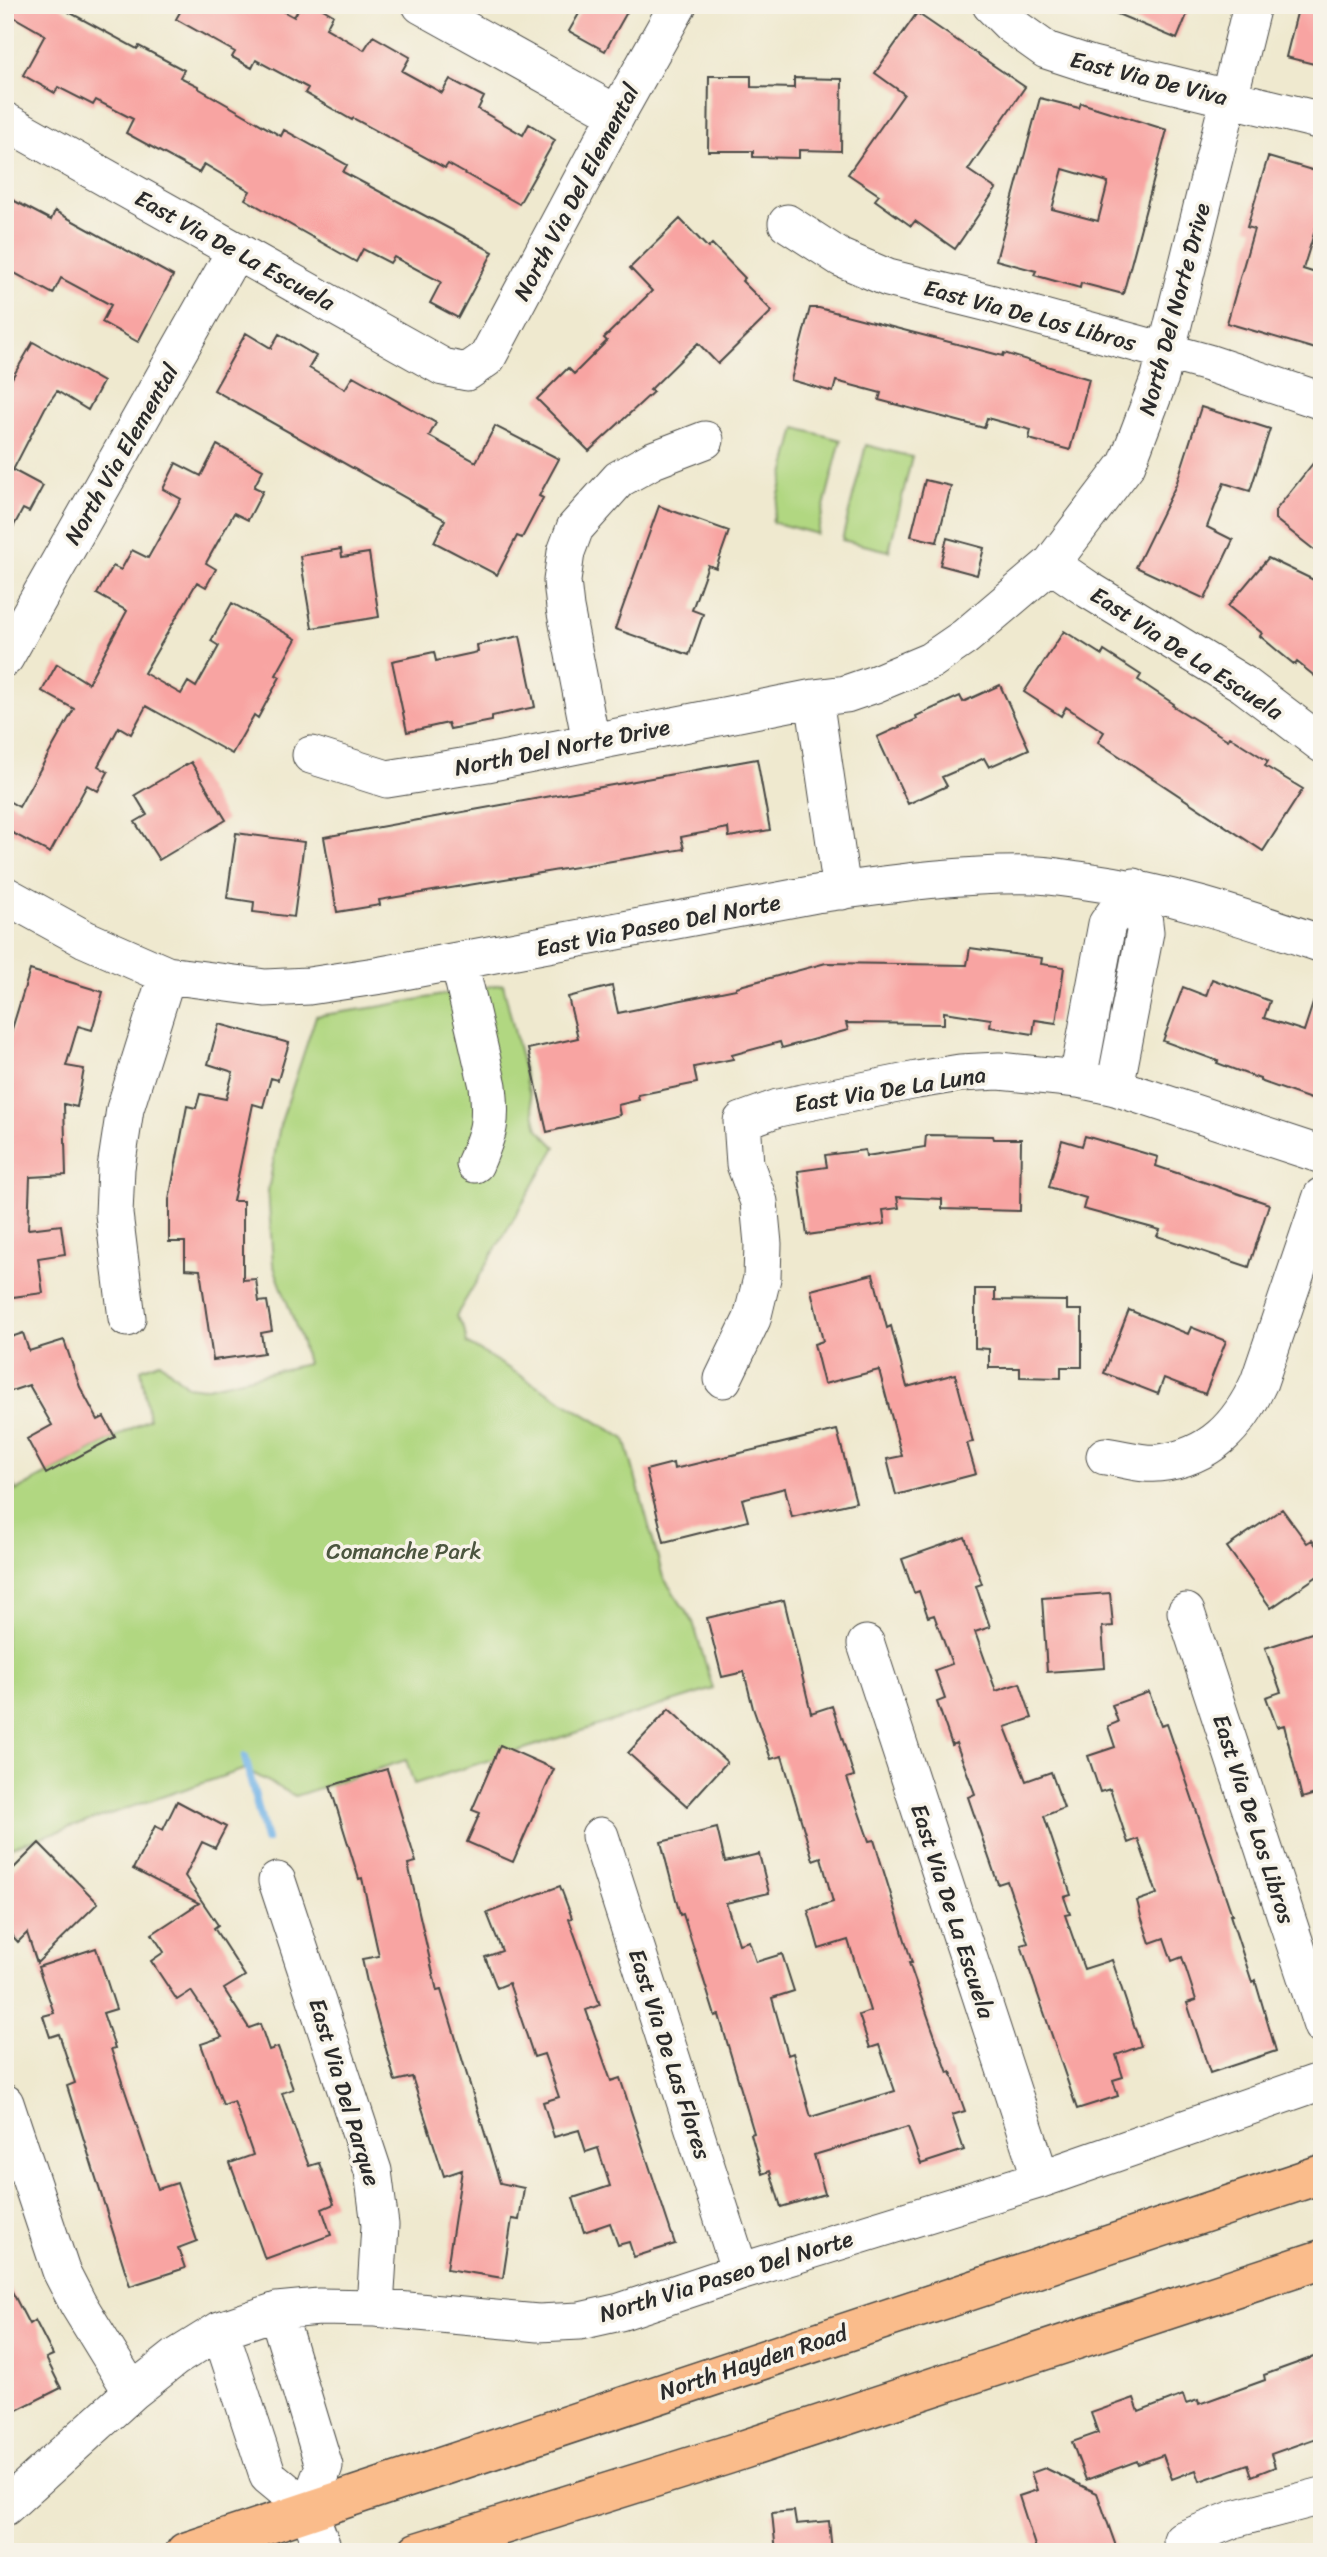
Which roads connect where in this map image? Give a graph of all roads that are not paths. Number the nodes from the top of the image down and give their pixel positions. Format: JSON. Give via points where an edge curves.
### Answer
{"nodes":[{"id":1,"x":421,"y":5,"type":"edge"},
{"id":2,"x":678,"y":5,"type":"edge"},
{"id":3,"x":991,"y":5,"type":"edge"},
{"id":4,"x":1252,"y":5,"type":"edge"},
{"id":5,"x":1228,"y":98,"type":"junction"},
{"id":6,"x":617,"y":114,"type":"junction"},
{"id":7,"x":5,"y":121,"type":"edge"},
{"id":8,"x":1322,"y":121,"type":"edge"},
{"id":9,"x":787,"y":223,"type":"dead end"},
{"id":10,"x":236,"y":250,"type":"junction"},
{"id":11,"x":1167,"y":352,"type":"junction"},
{"id":12,"x":467,"y":372,"type":"joint"},
{"id":13,"x":1322,"y":401,"type":"edge"},
{"id":14,"x":705,"y":440,"type":"dead end"},
{"id":15,"x":1051,"y":564,"type":"junction"},
{"id":16,"x":5,"y":658,"type":"edge"},
{"id":17,"x":814,"y":698,"type":"junction"},
{"id":18,"x":591,"y":742,"type":"junction"},
{"id":19,"x":1322,"y":744,"type":"edge"},
{"id":20,"x":311,"y":755,"type":"dead end"},
{"id":21,"x":1134,"y":887,"type":"junction"},
{"id":22,"x":842,"y":891,"type":"junction"},
{"id":23,"x":5,"y":895,"type":"edge"},
{"id":24,"x":1322,"y":944,"type":"edge"},
{"id":25,"x":459,"y":961,"type":"junction"},
{"id":26,"x":167,"y":975,"type":"junction"},
{"id":27,"x":1078,"y":1080,"type":"junction"},
{"id":28,"x":1115,"y":1087,"type":"junction"},
{"id":29,"x":1322,"y":1156,"type":"edge"},
{"id":30,"x":475,"y":1164,"type":"dead end"},
{"id":31,"x":1322,"y":1196,"type":"edge"},
{"id":32,"x":127,"y":1318,"type":"dead end"},
{"id":33,"x":723,"y":1379,"type":"dead end"},
{"id":34,"x":1105,"y":1456,"type":"dead end"},
{"id":35,"x":1186,"y":1612,"type":"dead end"},
{"id":36,"x":866,"y":1644,"type":"dead end"},
{"id":37,"x":600,"y":1836,"type":"dead end"},
{"id":38,"x":277,"y":1881,"type":"dead end"},
{"id":39,"x":1322,"y":2026,"type":"edge"},
{"id":40,"x":1322,"y":2081,"type":"edge"},
{"id":41,"x":5,"y":2103,"type":"edge"},
{"id":42,"x":1322,"y":2174,"type":"edge"},
{"id":43,"x":1041,"y":2179,"type":"junction"},
{"id":44,"x":1322,"y":2259,"type":"edge"},
{"id":45,"x":740,"y":2272,"type":"junction"},
{"id":46,"x":375,"y":2308,"type":"junction"},
{"id":47,"x":277,"y":2311,"type":"junction"},
{"id":48,"x":220,"y":2330,"type":"junction"},
{"id":49,"x":132,"y":2392,"type":"junction"},
{"id":50,"x":1322,"y":2496,"type":"edge"},
{"id":51,"x":5,"y":2507,"type":"edge"},
{"id":52,"x":308,"y":2509,"type":"junction"},
{"id":53,"x":1183,"y":2546,"type":"edge"},
{"id":54,"x":185,"y":2552,"type":"edge"},
{"id":55,"x":324,"y":2552,"type":"edge"},
{"id":56,"x":417,"y":2552,"type":"edge"}],
"edges":[{"from":1,"to":6,"type":"street"},
{"from":2,"to":6,"type":"street","name":"North Via Del Elemental"},
{"from":3,"to":5,"type":"street","name":"East Via De Viva","via":[[1046,50]]},
{"from":4,"to":5,"type":"street","name":"North Del Norte Drive"},
{"from":5,"to":8,"type":"street","name":"East Via De Viva"},
{"from":5,"to":11,"type":"street","name":"North Del Norte Drive"},
{"from":6,"to":12,"type":"street","name":"North Via Del Elemental","via":[[487,358]]},
{"from":7,"to":10,"type":"street","name":"East Via De La Escuela"},
{"from":9,"to":11,"type":"street","name":"East Via De Los Libros","via":[[841,258],[888,278]]},
{"from":10,"to":12,"type":"street","name":"East Via De La Escuela","via":[[443,367]]},
{"from":10,"to":16,"type":"street","name":"North Via Elemental"},
{"from":11,"to":13,"type":"street","name":"East Via De Los Libros"},
{"from":11,"to":15,"type":"street","name":"North Del Norte Drive","via":[[1127,464]]},
{"from":14,"to":18,"type":"street","via":[[619,479],[575,528],[570,540],[562,581]]},
{"from":15,"to":17,"type":"street","name":"North Del Norte Drive","via":[[930,662],[846,694]]},
{"from":15,"to":19,"type":"street","name":"East Via De La Escuela","via":[[1243,684]]},
{"from":17,"to":18,"type":"street","name":"North Del Norte Drive"},
{"from":17,"to":22,"type":"street"},
{"from":18,"to":20,"type":"street","name":"North Del Norte Drive","via":[[387,779]]},
{"from":21,"to":22,"type":"street","name":"East Via Paseo Del Norte","via":[[1041,875]]},
{"from":21,"to":24,"type":"street","name":"East Via Paseo Del Norte"},
{"from":21,"to":27,"type":"street","via":[[1107,925]]},
{"from":21,"to":28,"type":"street","via":[[1145,932]]},
{"from":22,"to":25,"type":"street","name":"East Via Paseo Del Norte"},
{"from":23,"to":26,"type":"street","name":"East Via Paseo Del Norte","via":[[85,939]]},
{"from":25,"to":26,"type":"street","name":"East Via Paseo Del Norte","via":[[309,986],[265,988]]},
{"from":25,"to":30,"type":"street","via":[[490,1104],[491,1121]]},
{"from":26,"to":32,"type":"street","via":[[125,1109],[116,1168],[114,1214]]},
{"from":27,"to":28,"type":"street","name":"East Via De La Luna"},
{"from":27,"to":33,"type":"street","name":"East Via De La Luna","via":[[999,1071],[960,1073],[778,1108],[742,1121],[745,1164],[758,1202],[762,1278],[752,1319]]},
{"from":28,"to":29,"type":"street","name":"East Via De La Luna"},
{"from":31,"to":34,"type":"street","via":[[1259,1382],[1247,1409],[1222,1439],[1157,1463]]},
{"from":35,"to":39,"type":"street","name":"East Via De Los Libros"},
{"from":36,"to":43,"type":"street","name":"East Via De La Escuela"},
{"from":37,"to":45,"type":"street","name":"East Via De Las Flores"},
{"from":38,"to":46,"type":"street","name":"East Via Del Parque","via":[[373,2171],[380,2225]]},
{"from":40,"to":43,"type":"street","name":"North Via Paseo Del Norte"},
{"from":41,"to":49,"type":"street","via":[[61,2271]]},
{"from":42,"to":52,"type":"main road","name":"North Hayden Road"},
{"from":43,"to":45,"type":"street","name":"North Via Paseo Del Norte"},
{"from":44,"to":56,"type":"main road"},
{"from":45,"to":46,"type":"street","name":"North Via Paseo Del Norte","via":[[580,2321],[538,2323]]},
{"from":46,"to":47,"type":"street","name":"North Via Paseo Del Norte"},
{"from":47,"to":48,"type":"street","name":"North Via Paseo Del Norte"},
{"from":47,"to":52,"type":"street","via":[[324,2466]]},
{"from":48,"to":49,"type":"street","name":"North Via Paseo Del Norte"},
{"from":48,"to":52,"type":"street","via":[[268,2476]]},
{"from":49,"to":51,"type":"street","name":"North Via Paseo Del Norte"},
{"from":50,"to":53,"type":"street","via":[[1234,2519]]},
{"from":52,"to":54,"type":"main road","name":"North Hayden Road"},
{"from":52,"to":55,"type":"street"}]}
